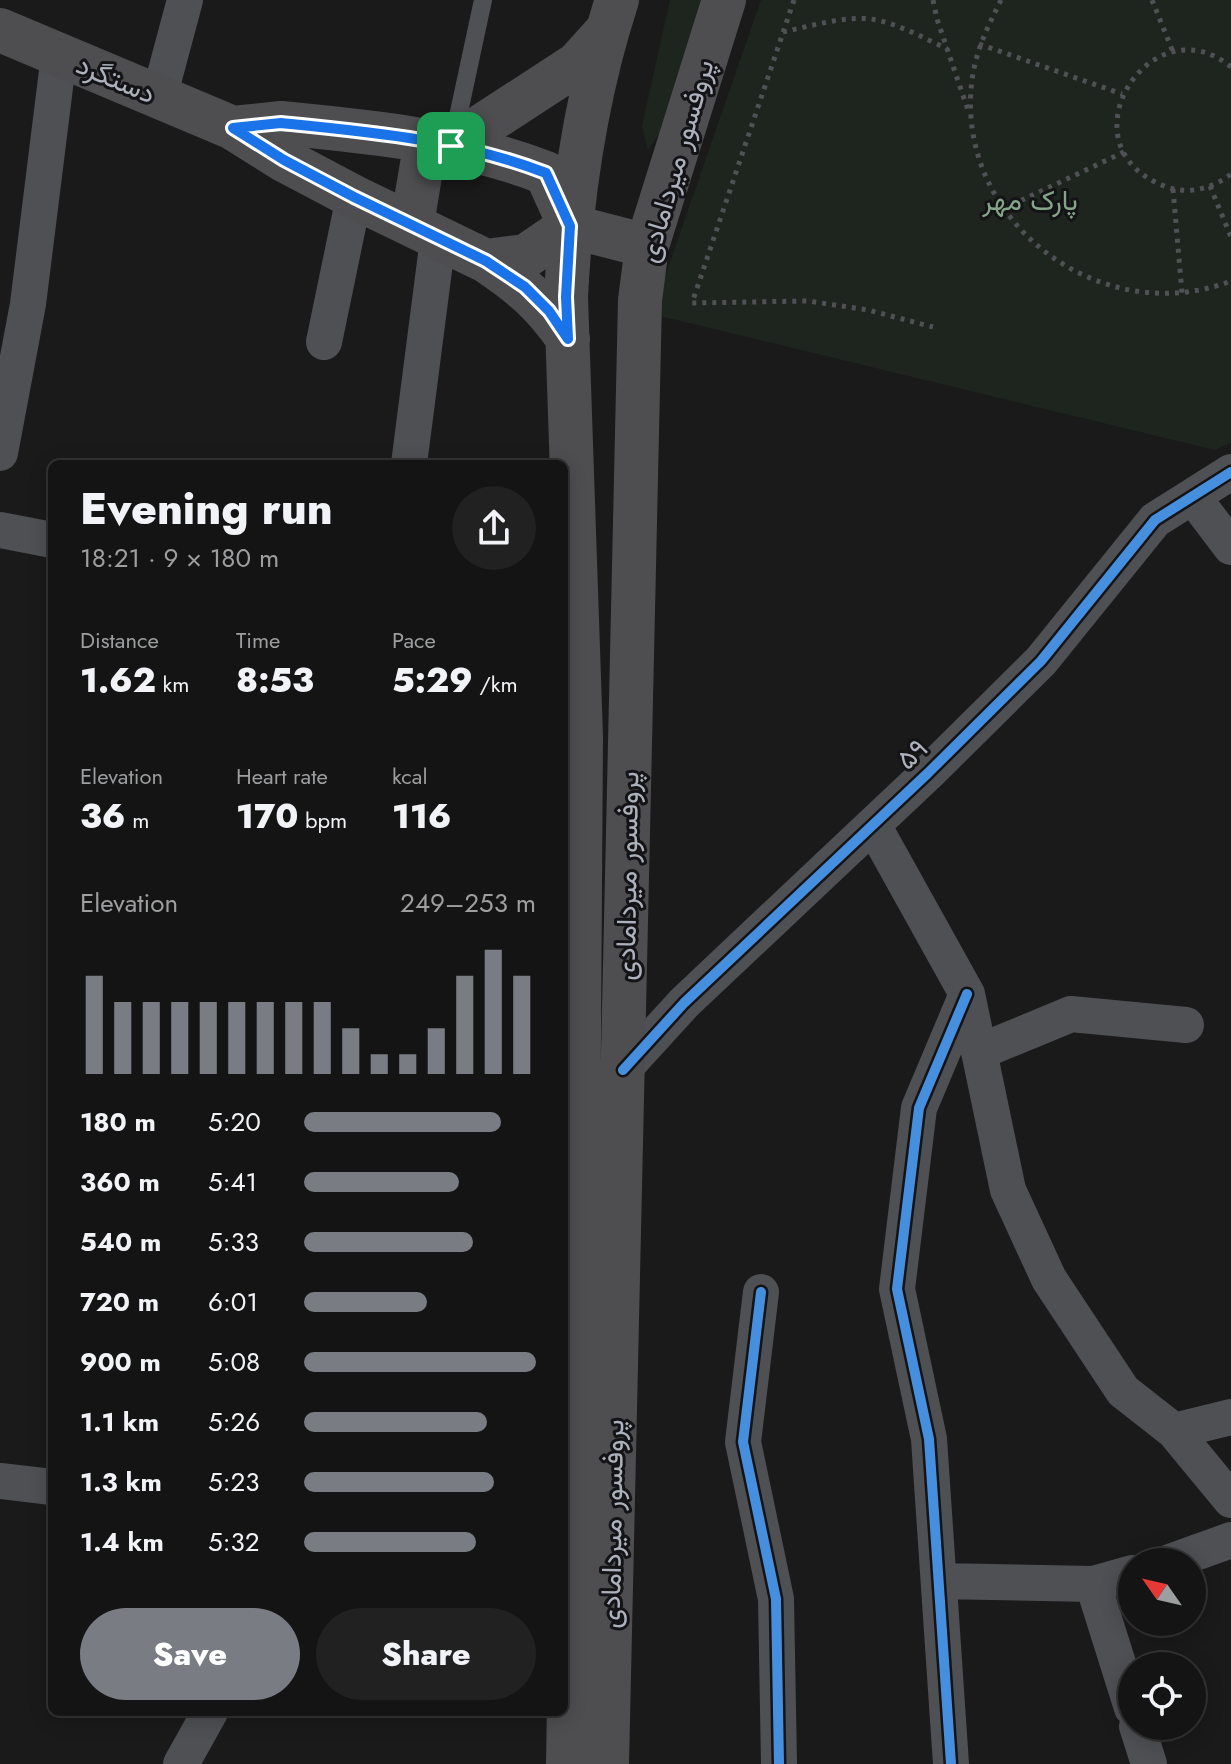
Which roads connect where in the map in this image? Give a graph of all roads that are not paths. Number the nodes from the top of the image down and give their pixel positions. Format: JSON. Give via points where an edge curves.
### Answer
{"nodes":[{"id":1,"x":185,"y":0,"type":"edge"},
{"id":2,"x":483,"y":0,"type":"edge"},
{"id":3,"x":724,"y":0,"type":"edge"},
{"id":4,"x":612,"y":16,"type":"edge"},
{"id":5,"x":0,"y":30,"type":"edge"},
{"id":6,"x":59,"y":55,"type":"junction"},
{"id":7,"x":159,"y":97,"type":"junction"},
{"id":8,"x":233,"y":128,"type":"junction"},
{"id":9,"x":439,"y":143,"type":"junction"},
{"id":10,"x":354,"y":197,"type":"junction"},
{"id":11,"x":570,"y":226,"type":"junction"},
{"id":12,"x":425,"y":232,"type":"junction"},
{"id":13,"x":647,"y":246,"type":"junction"},
{"id":14,"x":486,"y":261,"type":"junction"},
{"id":15,"x":568,"y":339,"type":"junction"},
{"id":16,"x":324,"y":342,"type":"dead end"},
{"id":17,"x":0,"y":453,"type":"edge"},
{"id":18,"x":409,"y":460,"type":"edge"},
{"id":19,"x":1231,"y":472,"type":"edge"},
{"id":20,"x":1193,"y":497,"type":"junction"},
{"id":21,"x":0,"y":530,"type":"edge"},
{"id":22,"x":48,"y":539,"type":"edge"},
{"id":23,"x":1231,"y":547,"type":"edge"},
{"id":24,"x":873,"y":825,"type":"junction"},
{"id":25,"x":967,"y":994,"type":"junction"},
{"id":26,"x":1186,"y":1025,"type":"dead end"},
{"id":27,"x":979,"y":1052,"type":"junction"},
{"id":28,"x":623,"y":1070,"type":"junction"},
{"id":29,"x":571,"y":1165,"type":"edge"},
{"id":30,"x":761,"y":1292,"type":"dead end"},
{"id":31,"x":1231,"y":1417,"type":"edge"},
{"id":32,"x":1174,"y":1431,"type":"junction"},
{"id":33,"x":0,"y":1481,"type":"edge"},
{"id":34,"x":48,"y":1487,"type":"edge"},
{"id":35,"x":1231,"y":1500,"type":"edge"},
{"id":36,"x":1231,"y":1540,"type":"edge"},
{"id":37,"x":1206,"y":1549,"type":"edge"},
{"id":38,"x":1118,"y":1577,"type":"edge"},
{"id":39,"x":940,"y":1581,"type":"junction"},
{"id":40,"x":1093,"y":1584,"type":"junction"},
{"id":41,"x":1118,"y":1663,"type":"edge"},
{"id":42,"x":208,"y":1716,"type":"edge"},
{"id":43,"x":1141,"y":1740,"type":"edge"},
{"id":44,"x":181,"y":1764,"type":"edge"},
{"id":45,"x":568,"y":1764,"type":"edge"},
{"id":46,"x":607,"y":1764,"type":"edge"},
{"id":47,"x":779,"y":1764,"type":"edge"},
{"id":48,"x":951,"y":1764,"type":"edge"},
{"id":49,"x":1149,"y":1764,"type":"edge"}],
"edges":[{"from":1,"to":7,"type":"street"},
{"from":2,"to":9,"type":"lane"},
{"from":3,"to":13,"type":"main road","name":"پروفسور میردامادی"},
{"from":4,"to":9,"type":"main road","via":[[577,64]]},
{"from":4,"to":11,"type":"main road","name":"پروفسور میردامادی"},
{"from":5,"to":6,"type":"main road","name":"دستگرد"},
{"from":6,"to":7,"type":"main road","name":"دستگرد"},
{"from":6,"to":17,"type":"street","via":[[28,304]]},
{"from":7,"to":8,"type":"main road","name":"دستگرد"},
{"from":8,"to":9,"type":"main road","name":"دستگرد","via":[[281,123]]},
{"from":8,"to":10,"type":"main road","name":"دستگرد"},
{"from":9,"to":11,"type":"main road","name":"دستگرد","via":[[546,173]]},
{"from":9,"to":12,"type":"main road"},
{"from":10,"to":12,"type":"main road","name":"دستگرد"},
{"from":10,"to":16,"type":"street"},
{"from":11,"to":13,"type":"main road"},
{"from":11,"to":14,"type":"main road","via":[[526,256]]},
{"from":11,"to":15,"type":"main road","name":"پروفسور میردامادی"},
{"from":12,"to":14,"type":"main road","name":"دستگرد"},
{"from":12,"to":18,"type":"street"},
{"from":13,"to":28,"type":"main road","name":"پروفسور میردامادی","via":[[640,300]]},
{"from":14,"to":15,"type":"main road","name":"دستگرد","via":[[525,287]]},
{"from":15,"to":29,"type":"main road","name":"پروفسور میردامادی","via":[[581,737]]},
{"from":19,"to":20,"type":"street","name":"۵۹"},
{"from":20,"to":23,"type":"street"},
{"from":20,"to":24,"type":"street","name":"۵۹","via":[[1155,520],[1041,661]]},
{"from":21,"to":22,"type":"street"},
{"from":24,"to":25,"type":"street"},
{"from":24,"to":28,"type":"street","name":"۵۹","via":[[684,1003]]},
{"from":25,"to":27,"type":"street"},
{"from":25,"to":39,"type":"street","via":[[919,1108],[897,1289],[929,1439]]},
{"from":26,"to":27,"type":"street","via":[[1071,1014]]},
{"from":27,"to":32,"type":"street","via":[[1008,1190],[1049,1279],[1123,1391]]},
{"from":28,"to":46,"type":"main road","name":"پروفسور میردامادی"},
{"from":29,"to":45,"type":"main road","name":"پروفسور میردامادی"},
{"from":30,"to":47,"type":"street","via":[[743,1442],[776,1599]]},
{"from":31,"to":32,"type":"street"},
{"from":32,"to":35,"type":"street"},
{"from":33,"to":34,"type":"street"},
{"from":36,"to":37,"type":"street"},
{"from":38,"to":40,"type":"street"},
{"from":39,"to":40,"type":"street"},
{"from":39,"to":48,"type":"street"},
{"from":40,"to":41,"type":"street"},
{"from":42,"to":44,"type":"street"},
{"from":43,"to":49,"type":"street"}]}
